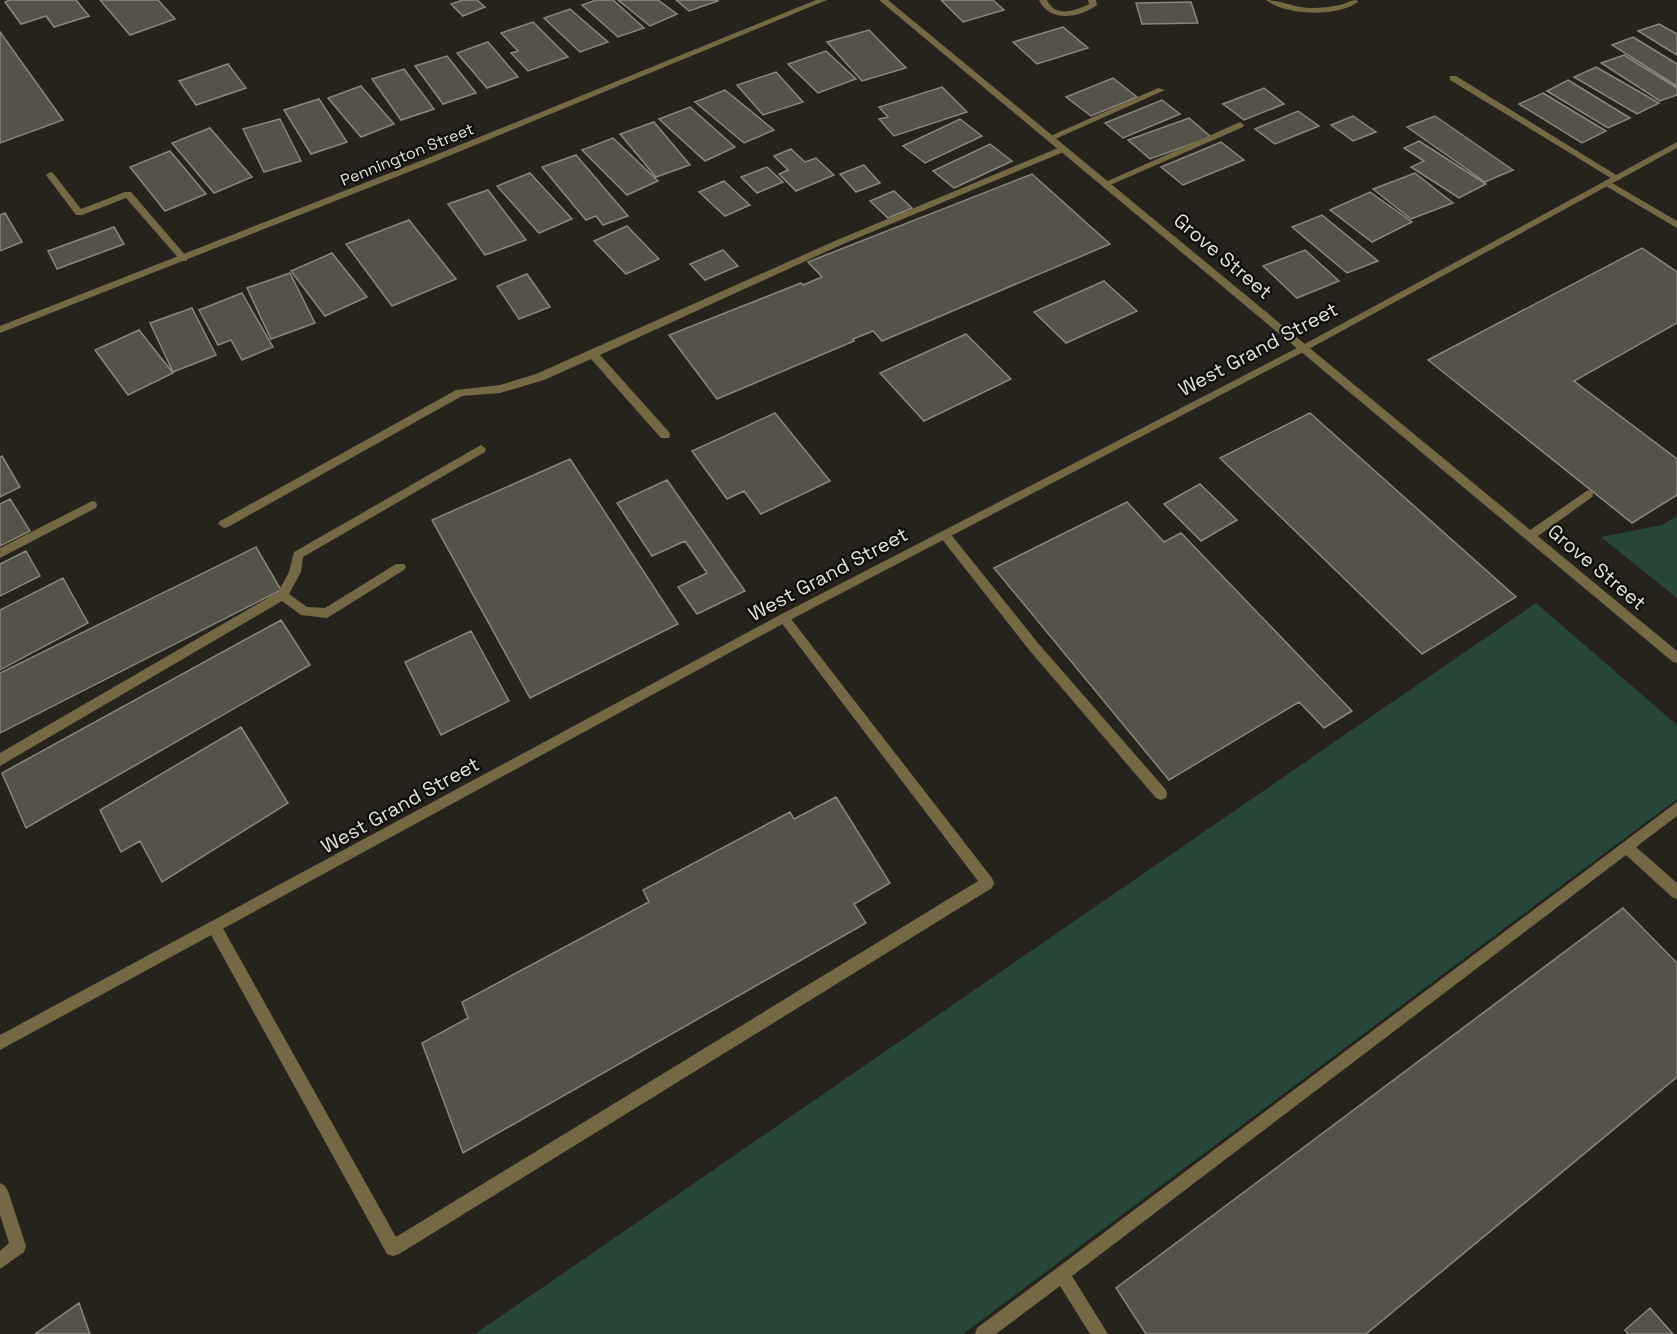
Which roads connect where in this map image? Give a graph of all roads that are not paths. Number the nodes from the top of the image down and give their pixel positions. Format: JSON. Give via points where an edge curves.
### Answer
{"nodes":[{"id":1,"x":823,"y":0,"type":"edge"},
{"id":2,"x":883,"y":0,"type":"edge"},
{"id":3,"x":1043,"y":0,"type":"edge"},
{"id":4,"x":1092,"y":0,"type":"edge"},
{"id":5,"x":1270,"y":0,"type":"edge"},
{"id":6,"x":1353,"y":0,"type":"edge"},
{"id":7,"x":1453,"y":78,"type":"dead end"},
{"id":8,"x":1161,"y":90,"type":"dead end"},
{"id":9,"x":1240,"y":125,"type":"dead end"},
{"id":10,"x":1050,"y":138,"type":"junction"},
{"id":11,"x":1677,"y":145,"type":"edge"},
{"id":12,"x":1063,"y":149,"type":"junction"},
{"id":13,"x":50,"y":175,"type":"dead end"},
{"id":14,"x":1612,"y":180,"type":"junction"},
{"id":15,"x":1105,"y":184,"type":"junction"},
{"id":16,"x":1677,"y":225,"type":"edge"},
{"id":17,"x":184,"y":259,"type":"junction"},
{"id":18,"x":0,"y":330,"type":"edge"},
{"id":19,"x":1304,"y":348,"type":"junction"},
{"id":20,"x":593,"y":354,"type":"junction"},
{"id":21,"x":665,"y":435,"type":"dead end"},
{"id":22,"x":482,"y":449,"type":"dead end"},
{"id":23,"x":1588,"y":494,"type":"dead end"},
{"id":24,"x":92,"y":504,"type":"dead end"},
{"id":25,"x":225,"y":524,"type":"dead end"},
{"id":26,"x":945,"y":534,"type":"junction"},
{"id":27,"x":1530,"y":536,"type":"junction"},
{"id":28,"x":0,"y":553,"type":"edge"},
{"id":29,"x":400,"y":567,"type":"dead end"},
{"id":30,"x":282,"y":595,"type":"junction"},
{"id":31,"x":784,"y":618,"type":"junction"},
{"id":32,"x":1677,"y":658,"type":"edge"},
{"id":33,"x":0,"y":760,"type":"edge"},
{"id":34,"x":1161,"y":794,"type":"dead end"},
{"id":35,"x":1677,"y":808,"type":"edge"},
{"id":36,"x":1627,"y":847,"type":"junction"},
{"id":37,"x":1677,"y":892,"type":"edge"},
{"id":38,"x":215,"y":928,"type":"junction"},
{"id":39,"x":0,"y":1043,"type":"edge"},
{"id":40,"x":0,"y":1191,"type":"edge"},
{"id":41,"x":0,"y":1261,"type":"edge"},
{"id":42,"x":1062,"y":1275,"type":"junction"},
{"id":43,"x":983,"y":1334,"type":"edge"},
{"id":44,"x":1100,"y":1334,"type":"edge"}],
"edges":[{"from":1,"to":17,"type":"street","name":"Pennington Street"},
{"from":2,"to":10,"type":"street","name":"Grove Street"},
{"from":3,"to":4,"type":"street","via":[[1045,8],[1058,13],[1082,11],[1093,5]]},
{"from":5,"to":6,"type":"street","via":[[1283,8],[1339,9]]},
{"from":7,"to":14,"type":"street"},
{"from":8,"to":10,"type":"street"},
{"from":9,"to":15,"type":"street"},
{"from":10,"to":12,"type":"street","name":"Grove Street"},
{"from":11,"to":14,"type":"street","name":"West Grand Street"},
{"from":12,"to":15,"type":"street","name":"Grove Street"},
{"from":12,"to":20,"type":"street","via":[[840,242]]},
{"from":13,"to":17,"type":"street","via":[[79,213],[128,194]]},
{"from":14,"to":16,"type":"street"},
{"from":14,"to":19,"type":"street","name":"West Grand Street"},
{"from":15,"to":19,"type":"street","name":"Grove Street"},
{"from":17,"to":18,"type":"street","name":"Pennington Street"},
{"from":19,"to":26,"type":"street","name":"West Grand Street"},
{"from":19,"to":27,"type":"street","name":"Grove Street"},
{"from":20,"to":21,"type":"street"},
{"from":20,"to":25,"type":"street","via":[[500,389],[460,393]]},
{"from":22,"to":30,"type":"street","via":[[298,555],[295,572]]},
{"from":23,"to":27,"type":"street"},
{"from":24,"to":28,"type":"street"},
{"from":26,"to":31,"type":"street","name":"West Grand Street"},
{"from":26,"to":34,"type":"street","via":[[1034,647]]},
{"from":27,"to":32,"type":"street","name":"Grove Street"},
{"from":29,"to":30,"type":"street","via":[[327,613],[305,612]]},
{"from":30,"to":33,"type":"street"},
{"from":31,"to":38,"type":"street","name":"West Grand Street"},
{"from":31,"to":38,"type":"street","via":[[987,883],[393,1248]]},
{"from":35,"to":36,"type":"street"},
{"from":36,"to":37,"type":"street"},
{"from":36,"to":42,"type":"street"},
{"from":38,"to":39,"type":"street","name":"West Grand Street"},
{"from":40,"to":41,"type":"street","via":[[18,1246]]},
{"from":42,"to":43,"type":"street"},
{"from":42,"to":44,"type":"street"}]}
